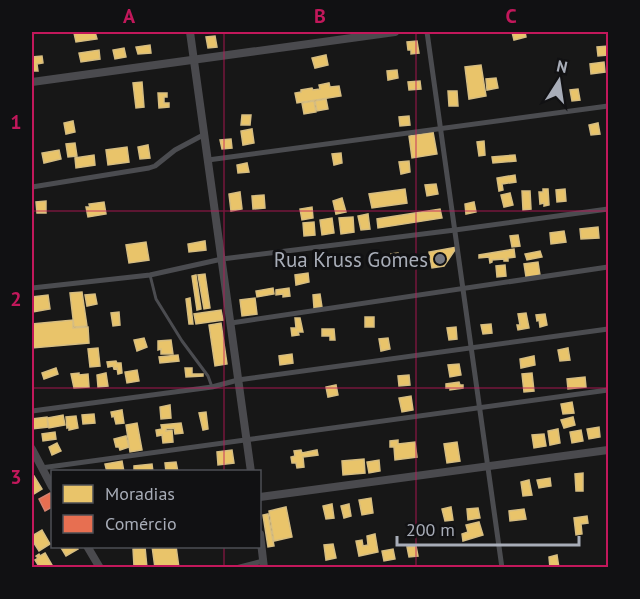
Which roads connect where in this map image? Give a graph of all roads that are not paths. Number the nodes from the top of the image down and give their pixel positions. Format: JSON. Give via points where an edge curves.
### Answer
{"nodes":[{"id":1,"x":190,"y":32,"type":"edge"},
{"id":2,"x":395,"y":32,"type":"edge"},
{"id":3,"x":427,"y":32,"type":"edge"},
{"id":4,"x":194,"y":60,"type":"junction"},
{"id":5,"x":32,"y":82,"type":"edge"},
{"id":6,"x":609,"y":106,"type":"edge"},
{"id":7,"x":441,"y":129,"type":"junction"},
{"id":8,"x":205,"y":134,"type":"junction"},
{"id":9,"x":208,"y":160,"type":"junction"},
{"id":10,"x":32,"y":187,"type":"edge"},
{"id":11,"x":609,"y":209,"type":"edge"},
{"id":12,"x":454,"y":230,"type":"junction"},
{"id":13,"x":222,"y":259,"type":"junction"},
{"id":14,"x":609,"y":267,"type":"edge"},
{"id":15,"x":150,"y":275,"type":"junction"},
{"id":16,"x":32,"y":288,"type":"edge"},
{"id":17,"x":463,"y":289,"type":"junction"},
{"id":18,"x":231,"y":323,"type":"junction"},
{"id":19,"x":609,"y":329,"type":"edge"},
{"id":20,"x":471,"y":348,"type":"junction"},
{"id":21,"x":238,"y":380,"type":"junction"},
{"id":22,"x":213,"y":387,"type":"junction"},
{"id":23,"x":609,"y":390,"type":"edge"},
{"id":24,"x":479,"y":408,"type":"junction"},
{"id":25,"x":32,"y":411,"type":"edge"},
{"id":26,"x":247,"y":439,"type":"junction"},
{"id":27,"x":32,"y":449,"type":"edge"},
{"id":28,"x":609,"y":450,"type":"edge"},
{"id":29,"x":487,"y":466,"type":"junction"},
{"id":30,"x":41,"y":468,"type":"junction"},
{"id":31,"x":251,"y":470,"type":"edge"},
{"id":32,"x":51,"y":485,"type":"edge"},
{"id":33,"x":261,"y":497,"type":"edge"},
{"id":34,"x":261,"y":542,"type":"edge"},
{"id":35,"x":88,"y":548,"type":"edge"},
{"id":36,"x":264,"y":564,"type":"edge"},
{"id":37,"x":100,"y":567,"type":"edge"},
{"id":38,"x":236,"y":567,"type":"edge"},
{"id":39,"x":502,"y":567,"type":"edge"}],
"edges":[{"from":1,"to":4,"type":"street"},
{"from":2,"to":4,"type":"street"},
{"from":3,"to":7,"type":"street"},
{"from":4,"to":5,"type":"street"},
{"from":4,"to":8,"type":"street"},
{"from":6,"to":7,"type":"street"},
{"from":7,"to":9,"type":"street"},
{"from":7,"to":12,"type":"street"},
{"from":8,"to":9,"type":"street"},
{"from":8,"to":10,"type":"street","via":[[149,168]]},
{"from":9,"to":13,"type":"street"},
{"from":11,"to":12,"type":"street"},
{"from":12,"to":13,"type":"street"},
{"from":12,"to":17,"type":"street"},
{"from":13,"to":15,"type":"street"},
{"from":13,"to":18,"type":"street"},
{"from":14,"to":17,"type":"street"},
{"from":15,"to":16,"type":"street"},
{"from":15,"to":22,"type":"lane","via":[[156,299]]},
{"from":17,"to":18,"type":"street"},
{"from":17,"to":20,"type":"street"},
{"from":18,"to":21,"type":"street"},
{"from":19,"to":20,"type":"street"},
{"from":20,"to":21,"type":"street"},
{"from":20,"to":24,"type":"street"},
{"from":21,"to":22,"type":"street"},
{"from":21,"to":26,"type":"street"},
{"from":22,"to":25,"type":"street"},
{"from":23,"to":24,"type":"street"},
{"from":24,"to":26,"type":"street"},
{"from":24,"to":29,"type":"street"},
{"from":26,"to":30,"type":"street"},
{"from":26,"to":31,"type":"street"},
{"from":27,"to":30,"type":"street"},
{"from":28,"to":29,"type":"street"},
{"from":29,"to":33,"type":"street"},
{"from":29,"to":39,"type":"street"},
{"from":30,"to":32,"type":"street"},
{"from":34,"to":36,"type":"street"},
{"from":35,"to":37,"type":"street"},
{"from":36,"to":38,"type":"street"}]}
